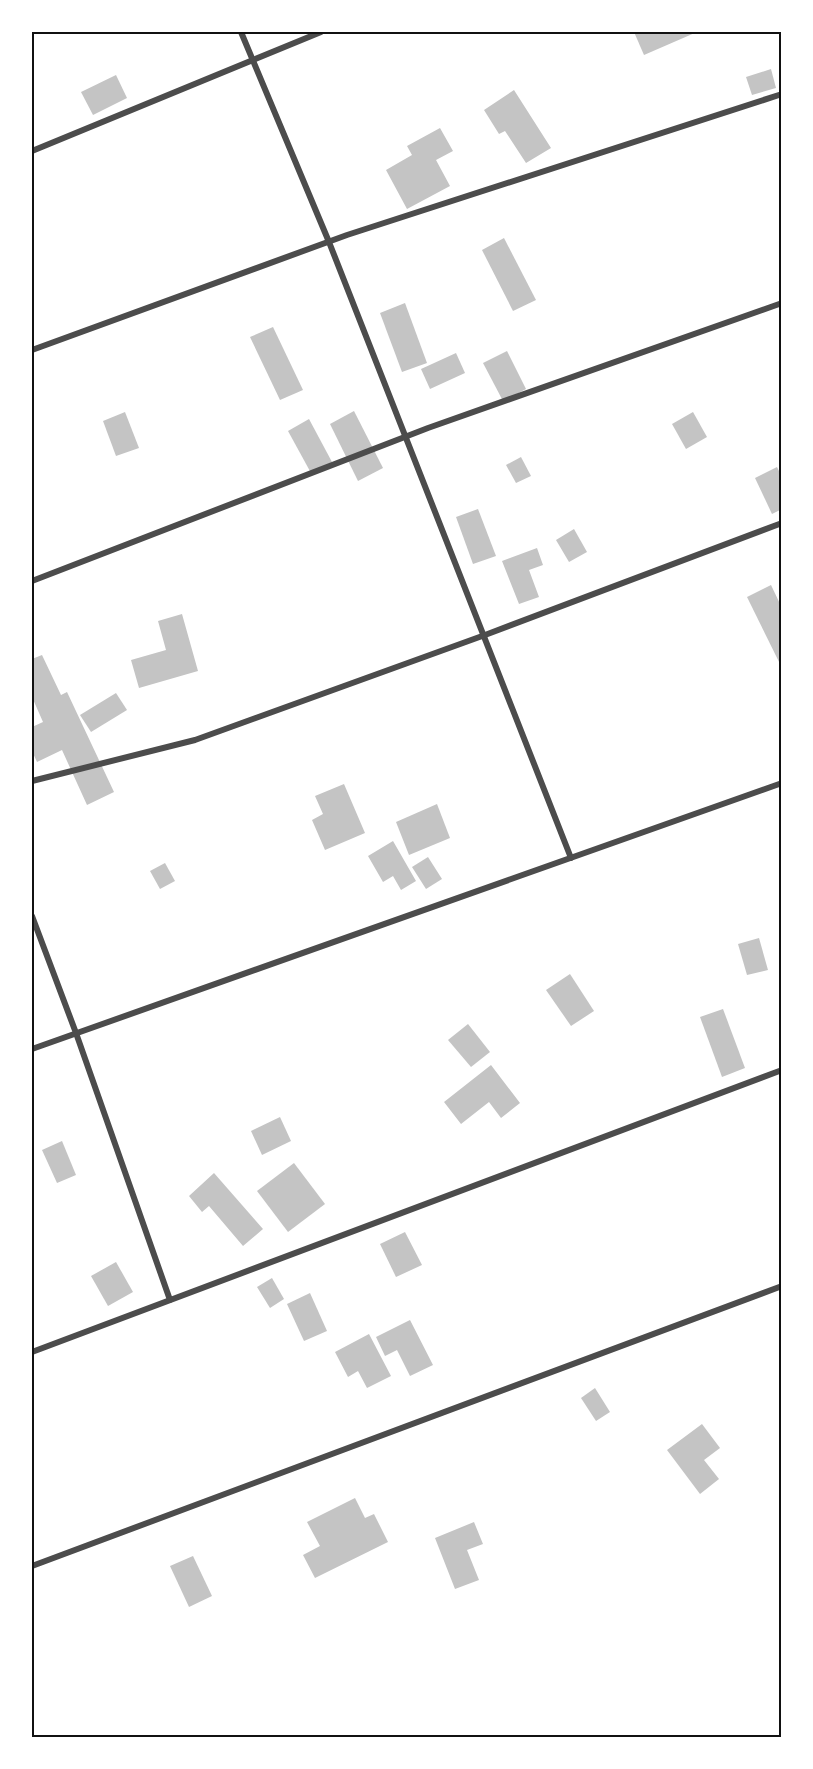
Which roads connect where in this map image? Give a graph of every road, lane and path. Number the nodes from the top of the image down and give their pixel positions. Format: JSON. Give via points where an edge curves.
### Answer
{"nodes":[{"id":1,"x":241,"y":32,"type":"edge"},
{"id":2,"x":321,"y":32,"type":"edge"},
{"id":3,"x":252,"y":60,"type":"junction"},
{"id":4,"x":782,"y":94,"type":"edge"},
{"id":5,"x":32,"y":151,"type":"edge"},
{"id":6,"x":329,"y":242,"type":"junction"},
{"id":7,"x":782,"y":303,"type":"edge"},
{"id":8,"x":32,"y":350,"type":"edge"},
{"id":9,"x":406,"y":436,"type":"junction"},
{"id":10,"x":782,"y":523,"type":"edge"},
{"id":11,"x":32,"y":581,"type":"edge"},
{"id":12,"x":485,"y":634,"type":"junction"},
{"id":13,"x":32,"y":782,"type":"edge"},
{"id":14,"x":782,"y":783,"type":"edge"},
{"id":15,"x":571,"y":858,"type":"junction"},
{"id":16,"x":32,"y":916,"type":"edge"},
{"id":17,"x":76,"y":1033,"type":"junction"},
{"id":18,"x":32,"y":1050,"type":"edge"},
{"id":19,"x":782,"y":1070,"type":"edge"},
{"id":20,"x":782,"y":1286,"type":"edge"},
{"id":21,"x":170,"y":1300,"type":"junction"},
{"id":22,"x":32,"y":1352,"type":"edge"},
{"id":23,"x":32,"y":1566,"type":"edge"}],
"edges":[{"from":1,"to":3,"type":"street"},
{"from":2,"to":3,"type":"street"},
{"from":3,"to":5,"type":"street"},
{"from":3,"to":6,"type":"street"},
{"from":4,"to":6,"type":"street"},
{"from":6,"to":8,"type":"street"},
{"from":6,"to":9,"type":"street"},
{"from":7,"to":9,"type":"street"},
{"from":9,"to":11,"type":"street"},
{"from":9,"to":12,"type":"street"},
{"from":10,"to":12,"type":"street"},
{"from":12,"to":13,"type":"street","via":[[195,740]]},
{"from":12,"to":15,"type":"street"},
{"from":14,"to":15,"type":"street"},
{"from":15,"to":17,"type":"street"},
{"from":16,"to":17,"type":"street"},
{"from":17,"to":18,"type":"street"},
{"from":17,"to":21,"type":"street"},
{"from":19,"to":21,"type":"street"},
{"from":20,"to":23,"type":"street"},
{"from":21,"to":22,"type":"street"}]}
